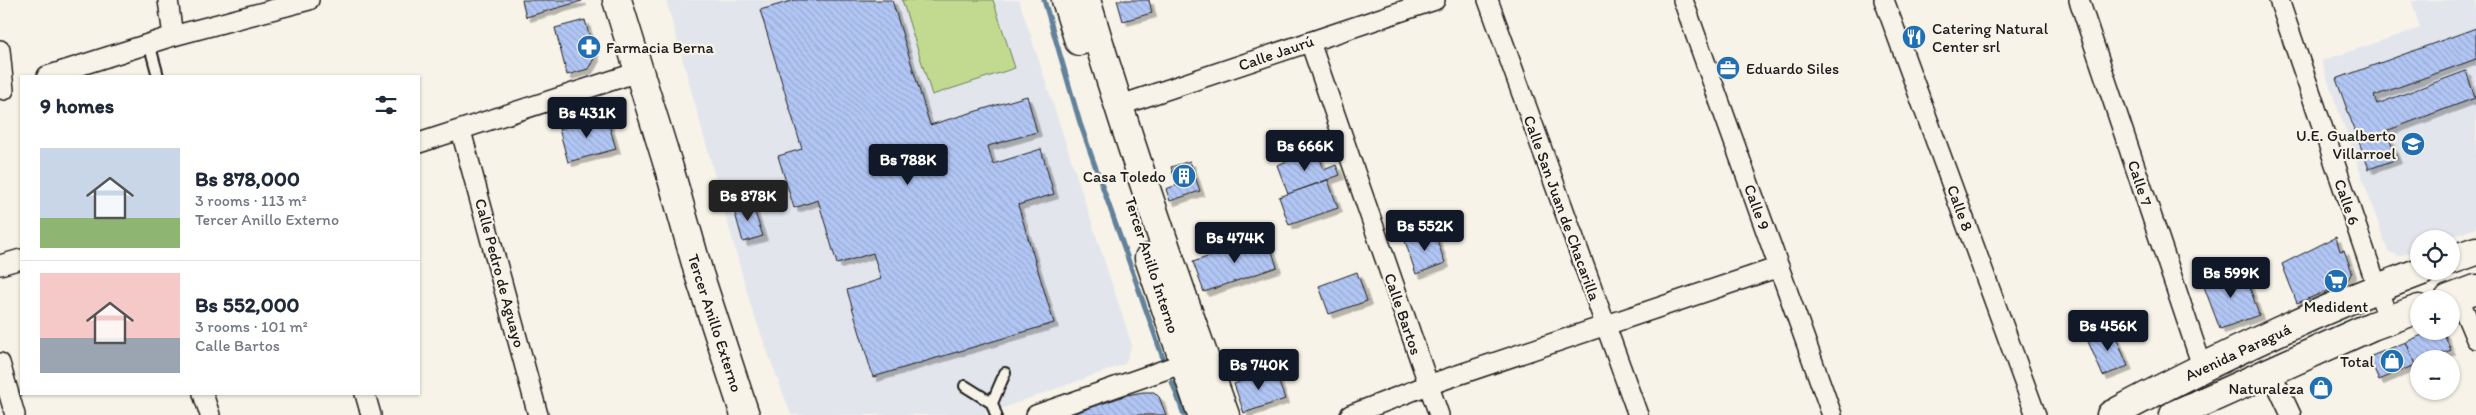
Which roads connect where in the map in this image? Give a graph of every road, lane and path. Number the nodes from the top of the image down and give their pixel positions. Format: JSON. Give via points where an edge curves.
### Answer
{"nodes":[{"id":1,"x":168,"y":0,"type":"edge"},
{"id":2,"x":309,"y":0,"type":"edge"},
{"id":3,"x":617,"y":0,"type":"edge"},
{"id":4,"x":1066,"y":0,"type":"edge"},
{"id":5,"x":1077,"y":0,"type":"edge"},
{"id":6,"x":1086,"y":0,"type":"edge"},
{"id":7,"x":1435,"y":0,"type":"edge"},
{"id":8,"x":1488,"y":0,"type":"edge"},
{"id":9,"x":1683,"y":0,"type":"edge"},
{"id":10,"x":1884,"y":0,"type":"edge"},
{"id":11,"x":2079,"y":0,"type":"edge"},
{"id":12,"x":2279,"y":0,"type":"edge"},
{"id":13,"x":173,"y":36,"type":"junction"},
{"id":14,"x":1310,"y":42,"type":"junction"},
{"id":15,"x":149,"y":43,"type":"junction"},
{"id":16,"x":0,"y":50,"type":"edge"},
{"id":17,"x":638,"y":72,"type":"junction"},
{"id":18,"x":50,"y":75,"type":"edge"},
{"id":19,"x":158,"y":75,"type":"edge"},
{"id":20,"x":8,"y":89,"type":"edge"},
{"id":21,"x":1121,"y":116,"type":"junction"},
{"id":22,"x":461,"y":131,"type":"junction"},
{"id":23,"x":420,"y":143,"type":"edge"},
{"id":24,"x":1119,"y":166,"type":"junction"},
{"id":25,"x":2476,"y":251,"type":"edge"},
{"id":26,"x":2460,"y":257,"type":"edge"},
{"id":27,"x":20,"y":259,"type":"edge"},
{"id":28,"x":0,"y":265,"type":"edge"},
{"id":29,"x":1779,"y":267,"type":"junction"},
{"id":30,"x":2410,"y":276,"type":"edge"},
{"id":31,"x":2376,"y":289,"type":"junction"},
{"id":32,"x":2461,"y":294,"type":"edge"},
{"id":33,"x":2410,"y":312,"type":"edge"},
{"id":34,"x":2388,"y":319,"type":"junction"},
{"id":35,"x":1605,"y":327,"type":"junction"},
{"id":36,"x":2476,"y":339,"type":"edge"},
{"id":37,"x":0,"y":363,"type":"edge"},
{"id":38,"x":1184,"y":363,"type":"junction"},
{"id":39,"x":2202,"y":366,"type":"junction"},
{"id":40,"x":2270,"y":370,"type":"junction"},
{"id":41,"x":1005,"y":372,"type":"dead end"},
{"id":42,"x":1428,"y":385,"type":"junction"},
{"id":43,"x":965,"y":386,"type":"dead end"},
{"id":44,"x":204,"y":395,"type":"edge"},
{"id":45,"x":365,"y":395,"type":"edge"},
{"id":46,"x":992,"y":403,"type":"junction"},
{"id":47,"x":15,"y":415,"type":"edge"},
{"id":48,"x":210,"y":415,"type":"edge"},
{"id":49,"x":371,"y":415,"type":"edge"},
{"id":50,"x":538,"y":415,"type":"edge"},
{"id":51,"x":745,"y":415,"type":"edge"},
{"id":52,"x":996,"y":415,"type":"edge"},
{"id":53,"x":1036,"y":415,"type":"edge"},
{"id":54,"x":1202,"y":415,"type":"edge"},
{"id":55,"x":1217,"y":415,"type":"edge"},
{"id":56,"x":1226,"y":415,"type":"edge"},
{"id":57,"x":1350,"y":415,"type":"edge"},
{"id":58,"x":1439,"y":415,"type":"edge"},
{"id":59,"x":1638,"y":415,"type":"edge"},
{"id":60,"x":1832,"y":415,"type":"edge"},
{"id":61,"x":2036,"y":415,"type":"edge"},
{"id":62,"x":2111,"y":415,"type":"edge"},
{"id":63,"x":2174,"y":415,"type":"edge"},
{"id":64,"x":2291,"y":415,"type":"edge"}],
"edges":[{"from":1,"to":13,"type":"street"},
{"from":2,"to":13,"type":"street"},
{"from":3,"to":17,"type":"main road","name":"Tercer Anillo Externo"},
{"from":4,"to":24,"type":"main road","name":"Tercer Anillo Interno"},
{"from":5,"to":24,"type":"main road","via":[[1116,124]]},
{"from":6,"to":21,"type":"main road","name":"Tercer Anillo Interno"},
{"from":7,"to":14,"type":"street","name":"Calle Jaurú"},
{"from":8,"to":35,"type":"street","name":"Calle San Juan de Chacarilla"},
{"from":9,"to":29,"type":"street","name":"Calle 9"},
{"from":10,"to":61,"type":"street","name":"Calle 8"},
{"from":11,"to":39,"type":"street","name":"Calle 7"},
{"from":12,"to":31,"type":"street","name":"Calle 6"},
{"from":13,"to":15,"type":"street"},
{"from":14,"to":21,"type":"street","name":"Calle Jaurú"},
{"from":14,"to":42,"type":"street","name":"Calle Bartos"},
{"from":15,"to":18,"type":"street"},
{"from":15,"to":19,"type":"lane"},
{"from":16,"to":20,"type":"street"},
{"from":17,"to":22,"type":"street"},
{"from":17,"to":51,"type":"main road","name":"Tercer Anillo Externo"},
{"from":21,"to":38,"type":"main road","via":[[1138,192],[1190,335]]},
{"from":21,"to":56,"type":"main road","name":"Tercer Anillo Interno"},
{"from":22,"to":23,"type":"street"},
{"from":22,"to":50,"type":"street","name":"Calle Pedro de Aguayo"},
{"from":24,"to":38,"type":"main road","name":"Tercer Anillo Interno"},
{"from":25,"to":26,"type":"main road"},
{"from":27,"to":28,"type":"street"},
{"from":29,"to":35,"type":"street"},
{"from":29,"to":60,"type":"street","name":"Calle 9"},
{"from":30,"to":31,"type":"main road","name":"Avenida Paraguá"},
{"from":31,"to":34,"type":"street","name":"Calle 6"},
{"from":31,"to":39,"type":"main road","name":"Avenida Paraguá"},
{"from":32,"to":36,"type":"street"},
{"from":33,"to":34,"type":"main road","name":"Avenida Paraguá"},
{"from":34,"to":40,"type":"main road","name":"Avenida Paraguá"},
{"from":35,"to":42,"type":"street"},
{"from":35,"to":59,"type":"street","name":"Calle San Juan de Chacarilla"},
{"from":37,"to":47,"type":"street"},
{"from":38,"to":53,"type":"street"},
{"from":38,"to":54,"type":"main road","name":"Tercer Anillo Interno"},
{"from":38,"to":55,"type":"main road","via":[[1198,371]]},
{"from":39,"to":62,"type":"main road","name":"Avenida Paraguá"},
{"from":40,"to":63,"type":"main road","name":"Avenida Paraguá"},
{"from":40,"to":64,"type":"street"},
{"from":41,"to":46,"type":"lane"},
{"from":42,"to":57,"type":"street"},
{"from":42,"to":58,"type":"street","name":"Calle Bartos"},
{"from":43,"to":46,"type":"lane"},
{"from":44,"to":48,"type":"street"},
{"from":45,"to":49,"type":"street"},
{"from":46,"to":52,"type":"lane"}]}
